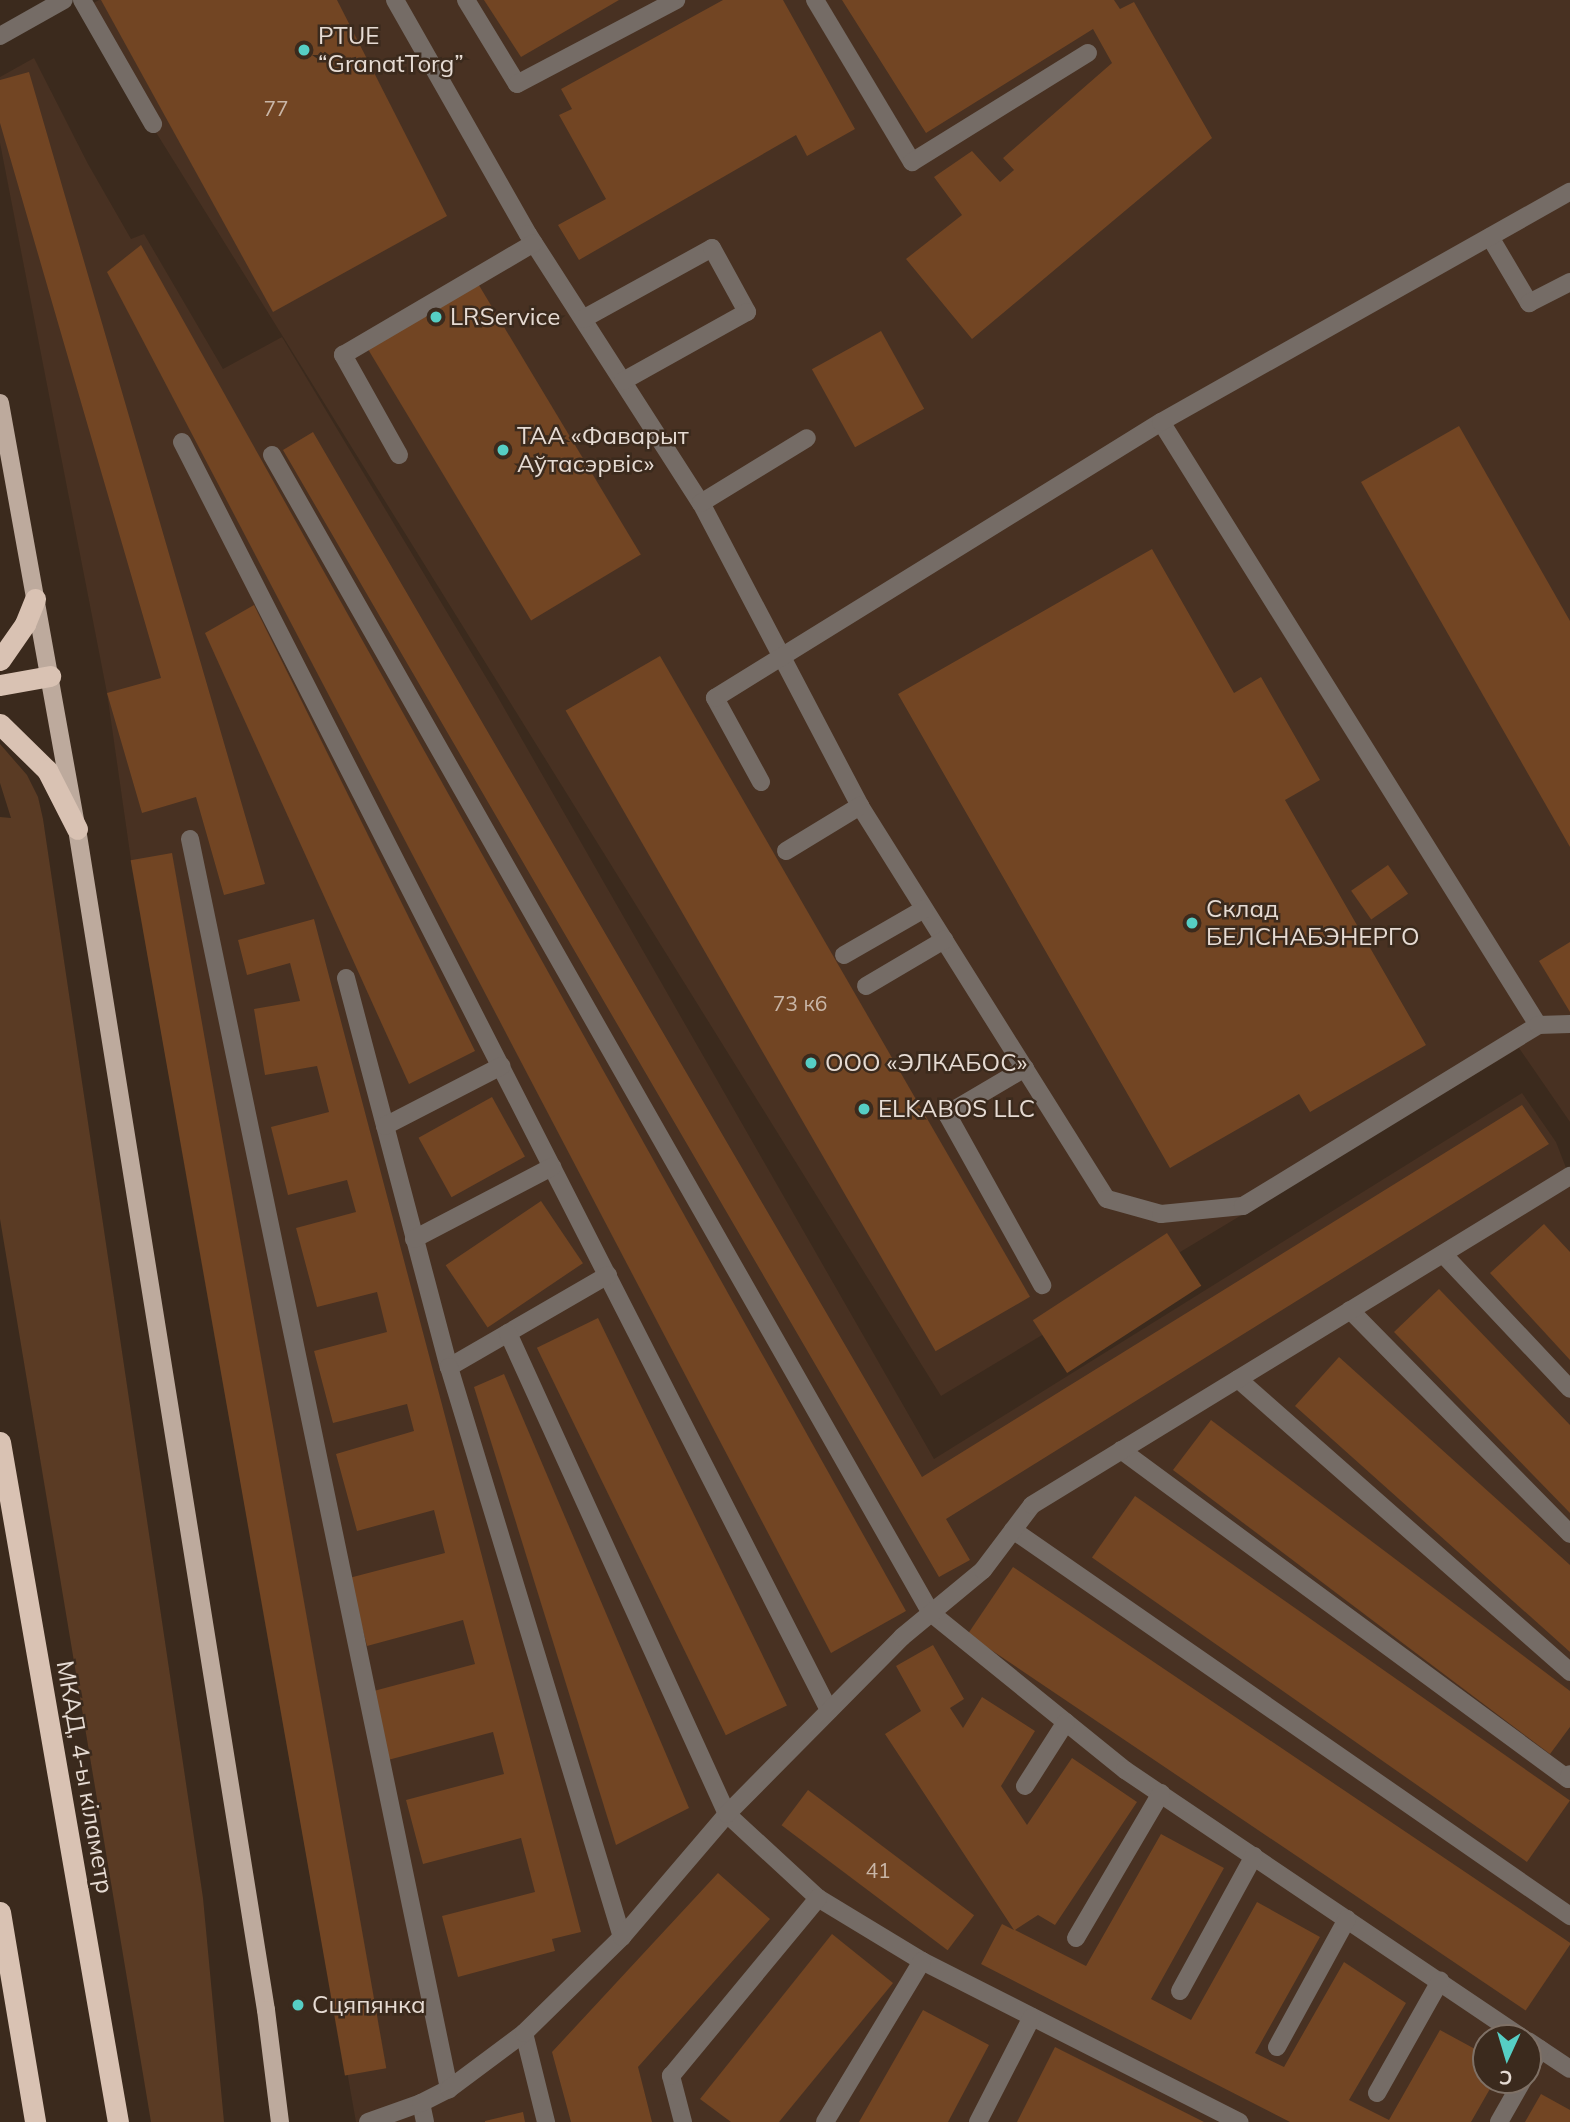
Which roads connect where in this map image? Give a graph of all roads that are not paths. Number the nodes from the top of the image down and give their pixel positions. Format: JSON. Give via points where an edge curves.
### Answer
{"nodes":[{"id":1,"x":64,"y":0,"type":"edge"},
{"id":2,"x":82,"y":0,"type":"edge"},
{"id":3,"x":395,"y":0,"type":"edge"},
{"id":4,"x":466,"y":0,"type":"edge"},
{"id":5,"x":676,"y":0,"type":"edge"},
{"id":6,"x":815,"y":0,"type":"edge"},
{"id":7,"x":0,"y":36,"type":"edge"},
{"id":8,"x":1088,"y":53,"type":"dead end"},
{"id":9,"x":153,"y":124,"type":"dead end"},
{"id":10,"x":1570,"y":192,"type":"edge"},
{"id":11,"x":1490,"y":237,"type":"junction"},
{"id":12,"x":534,"y":243,"type":"junction"},
{"id":13,"x":1570,"y":282,"type":"edge"},
{"id":14,"x":583,"y":319,"type":"junction"},
{"id":15,"x":623,"y":381,"type":"junction"},
{"id":16,"x":0,"y":403,"type":"edge"},
{"id":17,"x":1161,"y":422,"type":"junction"},
{"id":18,"x":807,"y":438,"type":"dead end"},
{"id":19,"x":182,"y":442,"type":"dead end"},
{"id":20,"x":272,"y":455,"type":"dead end"},
{"id":21,"x":399,"y":455,"type":"dead end"},
{"id":22,"x":701,"y":503,"type":"junction"},
{"id":23,"x":35,"y":599,"type":"junction"},
{"id":24,"x":780,"y":656,"type":"junction"},
{"id":25,"x":0,"y":660,"type":"edge"},
{"id":26,"x":50,"y":676,"type":"junction"},
{"id":27,"x":0,"y":685,"type":"edge"},
{"id":28,"x":0,"y":724,"type":"edge"},
{"id":29,"x":761,"y":782,"type":"dead end"},
{"id":30,"x":860,"y":806,"type":"junction"},
{"id":31,"x":77,"y":829,"type":"junction"},
{"id":32,"x":190,"y":839,"type":"dead end"},
{"id":33,"x":786,"y":851,"type":"dead end"},
{"id":34,"x":924,"y":909,"type":"junction"},
{"id":35,"x":944,"y":940,"type":"junction"},
{"id":36,"x":844,"y":956,"type":"dead end"},
{"id":37,"x":346,"y":978,"type":"dead end"},
{"id":38,"x":866,"y":986,"type":"dead end"},
{"id":39,"x":1570,"y":1024,"type":"edge"},
{"id":40,"x":1538,"y":1025,"type":"junction"},
{"id":41,"x":501,"y":1066,"type":"junction"},
{"id":42,"x":1025,"y":1068,"type":"junction"},
{"id":43,"x":385,"y":1126,"type":"junction"},
{"id":44,"x":552,"y":1167,"type":"junction"},
{"id":45,"x":1570,"y":1176,"type":"edge"},
{"id":46,"x":414,"y":1239,"type":"junction"},
{"id":47,"x":1443,"y":1254,"type":"junction"},
{"id":48,"x":608,"y":1275,"type":"junction"},
{"id":49,"x":1042,"y":1285,"type":"dead end"},
{"id":50,"x":1350,"y":1310,"type":"junction"},
{"id":51,"x":508,"y":1333,"type":"junction"},
{"id":52,"x":449,"y":1367,"type":"junction"},
{"id":53,"x":1238,"y":1379,"type":"junction"},
{"id":54,"x":1570,"y":1389,"type":"edge"},
{"id":55,"x":0,"y":1442,"type":"edge"},
{"id":56,"x":1121,"y":1450,"type":"junction"},
{"id":57,"x":1013,"y":1530,"type":"junction"},
{"id":58,"x":1570,"y":1534,"type":"edge"},
{"id":59,"x":931,"y":1614,"type":"junction"},
{"id":60,"x":1570,"y":1672,"type":"edge"},
{"id":61,"x":829,"y":1710,"type":"junction"},
{"id":62,"x":1066,"y":1722,"type":"junction"},
{"id":63,"x":1569,"y":1778,"type":"edge"},
{"id":64,"x":1025,"y":1786,"type":"dead end"},
{"id":65,"x":1161,"y":1794,"type":"junction"},
{"id":66,"x":727,"y":1814,"type":"junction"},
{"id":67,"x":1254,"y":1856,"type":"junction"},
{"id":68,"x":818,"y":1898,"type":"junction"},
{"id":69,"x":0,"y":1912,"type":"edge"},
{"id":70,"x":1570,"y":1916,"type":"edge"},
{"id":71,"x":1347,"y":1919,"type":"junction"},
{"id":72,"x":622,"y":1937,"type":"junction"},
{"id":73,"x":1076,"y":1938,"type":"dead end"},
{"id":74,"x":922,"y":1961,"type":"junction"},
{"id":75,"x":1440,"y":1982,"type":"junction"},
{"id":76,"x":1180,"y":1991,"type":"dead end"},
{"id":77,"x":1032,"y":2017,"type":"junction"},
{"id":78,"x":1502,"y":2024,"type":"edge"},
{"id":79,"x":524,"y":2033,"type":"junction"},
{"id":80,"x":1277,"y":2047,"type":"dead end"},
{"id":81,"x":1542,"y":2050,"type":"edge"},
{"id":82,"x":1570,"y":2069,"type":"edge"},
{"id":83,"x":449,"y":2089,"type":"junction"},
{"id":84,"x":1377,"y":2093,"type":"dead end"},
{"id":85,"x":1515,"y":2094,"type":"edge"},
{"id":86,"x":421,"y":2103,"type":"junction"},
{"id":87,"x":35,"y":2122,"type":"edge"},
{"id":88,"x":118,"y":2122,"type":"edge"},
{"id":89,"x":280,"y":2122,"type":"edge"},
{"id":90,"x":368,"y":2122,"type":"edge"},
{"id":91,"x":425,"y":2122,"type":"edge"},
{"id":92,"x":546,"y":2122,"type":"edge"},
{"id":93,"x":683,"y":2122,"type":"edge"},
{"id":94,"x":825,"y":2122,"type":"edge"},
{"id":95,"x":978,"y":2122,"type":"edge"},
{"id":96,"x":1240,"y":2122,"type":"edge"},
{"id":97,"x":1499,"y":2122,"type":"edge"}],
"edges":[{"from":1,"to":7,"type":"lane"},
{"from":2,"to":9,"type":"lane"},
{"from":3,"to":12,"type":"lane"},
{"from":4,"to":5,"type":"lane","via":[[517,84]]},
{"from":6,"to":8,"type":"lane","via":[[912,162]]},
{"from":10,"to":11,"type":"lane"},
{"from":11,"to":13,"type":"lane","via":[[1529,303]]},
{"from":11,"to":17,"type":"lane"},
{"from":12,"to":14,"type":"lane"},
{"from":12,"to":21,"type":"lane","via":[[342,355]]},
{"from":14,"to":15,"type":"lane"},
{"from":14,"to":15,"type":"lane","via":[[712,248],[747,312]]},
{"from":15,"to":22,"type":"lane"},
{"from":16,"to":23,"type":"main road"},
{"from":17,"to":24,"type":"lane"},
{"from":17,"to":40,"type":"lane"},
{"from":18,"to":22,"type":"lane"},
{"from":19,"to":41,"type":"lane"},
{"from":20,"to":59,"type":"lane"},
{"from":22,"to":24,"type":"lane"},
{"from":23,"to":25,"type":"highway"},
{"from":23,"to":26,"type":"main road"},
{"from":24,"to":29,"type":"lane","via":[[715,698]]},
{"from":24,"to":30,"type":"lane"},
{"from":26,"to":27,"type":"highway"},
{"from":26,"to":31,"type":"main road"},
{"from":28,"to":31,"type":"highway","via":[[47,770]]},
{"from":30,"to":33,"type":"lane"},
{"from":30,"to":34,"type":"lane"},
{"from":31,"to":89,"type":"main road","via":[[266,2010]]},
{"from":32,"to":83,"type":"lane"},
{"from":34,"to":35,"type":"lane"},
{"from":34,"to":36,"type":"lane"},
{"from":35,"to":38,"type":"lane"},
{"from":35,"to":42,"type":"lane"},
{"from":37,"to":43,"type":"lane"},
{"from":39,"to":40,"type":"lane"},
{"from":40,"to":42,"type":"lane","via":[[1243,1206],[1160,1214],[1107,1199]]},
{"from":41,"to":43,"type":"lane"},
{"from":41,"to":44,"type":"lane"},
{"from":42,"to":49,"type":"lane","via":[[947,1114]]},
{"from":43,"to":46,"type":"lane"},
{"from":44,"to":46,"type":"lane"},
{"from":44,"to":48,"type":"lane"},
{"from":45,"to":47,"type":"lane"},
{"from":46,"to":52,"type":"lane"},
{"from":47,"to":50,"type":"lane"},
{"from":47,"to":54,"type":"lane"},
{"from":48,"to":51,"type":"lane"},
{"from":48,"to":61,"type":"lane"},
{"from":50,"to":53,"type":"lane"},
{"from":50,"to":58,"type":"lane"},
{"from":51,"to":52,"type":"lane"},
{"from":51,"to":66,"type":"lane"},
{"from":52,"to":72,"type":"lane"},
{"from":53,"to":56,"type":"lane"},
{"from":53,"to":60,"type":"lane"},
{"from":55,"to":88,"type":"highway","name":"МКАД, 4-ы кіламетр"},
{"from":56,"to":57,"type":"lane","via":[[1032,1504]]},
{"from":56,"to":63,"type":"lane"},
{"from":57,"to":59,"type":"lane","via":[[983,1570]]},
{"from":57,"to":70,"type":"lane"},
{"from":59,"to":61,"type":"lane"},
{"from":59,"to":62,"type":"lane"},
{"from":61,"to":66,"type":"lane"},
{"from":62,"to":64,"type":"lane"},
{"from":62,"to":65,"type":"lane"},
{"from":65,"to":67,"type":"lane"},
{"from":65,"to":73,"type":"lane"},
{"from":66,"to":68,"type":"lane"},
{"from":66,"to":72,"type":"lane"},
{"from":67,"to":71,"type":"lane"},
{"from":67,"to":76,"type":"lane"},
{"from":68,"to":74,"type":"lane"},
{"from":68,"to":93,"type":"lane","via":[[671,2076]]},
{"from":69,"to":87,"type":"highway"},
{"from":71,"to":75,"type":"lane"},
{"from":71,"to":80,"type":"lane"},
{"from":72,"to":79,"type":"lane"},
{"from":74,"to":77,"type":"lane"},
{"from":74,"to":94,"type":"lane"},
{"from":75,"to":78,"type":"lane"},
{"from":75,"to":84,"type":"lane"},
{"from":77,"to":95,"type":"lane"},
{"from":77,"to":96,"type":"lane"},
{"from":79,"to":83,"type":"lane"},
{"from":79,"to":92,"type":"lane"},
{"from":81,"to":82,"type":"lane"},
{"from":83,"to":86,"type":"lane"},
{"from":85,"to":97,"type":"lane"},
{"from":86,"to":90,"type":"lane"},
{"from":86,"to":91,"type":"lane"}]}
